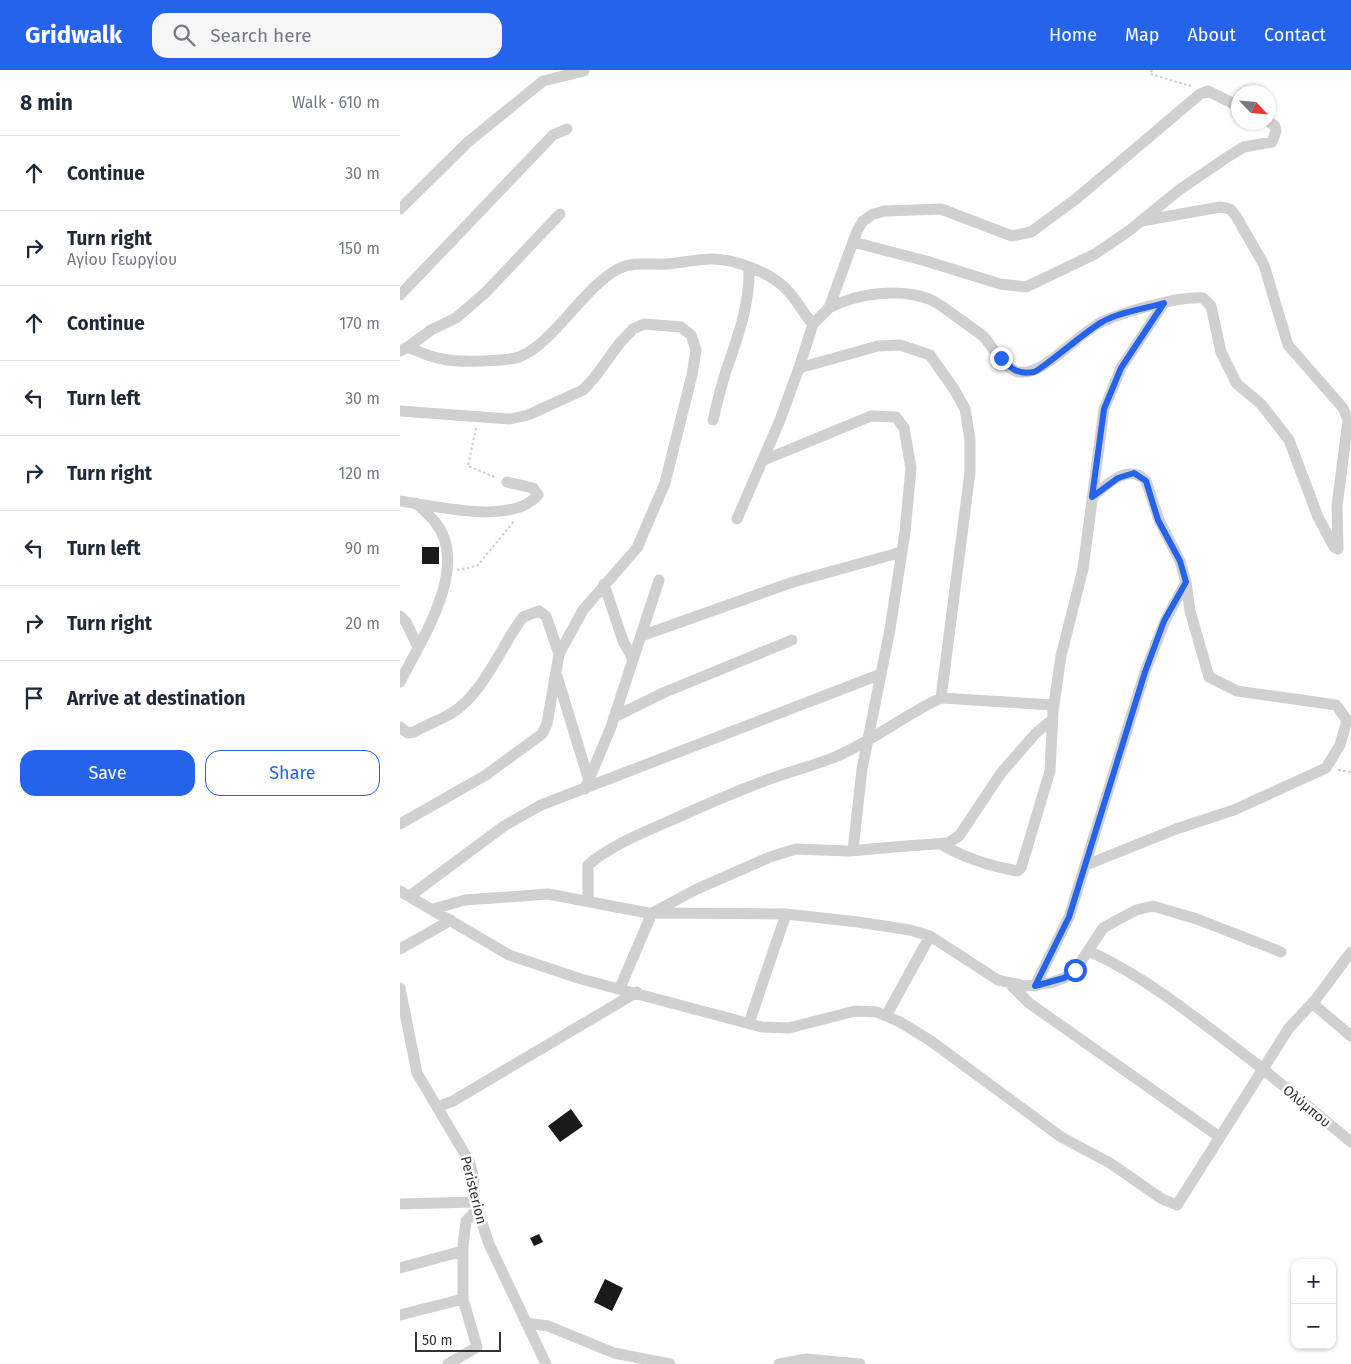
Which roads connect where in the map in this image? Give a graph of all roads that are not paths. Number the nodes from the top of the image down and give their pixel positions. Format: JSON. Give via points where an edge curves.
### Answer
{"nodes":[{"id":1,"x":584,"y":71,"type":"edge"},
{"id":2,"x":1231,"y":102,"type":"edge"},
{"id":3,"x":567,"y":129,"type":"dead end"},
{"id":4,"x":1276,"y":130,"type":"edge"},
{"id":5,"x":400,"y":209,"type":"edge"},
{"id":6,"x":560,"y":214,"type":"dead end"},
{"id":7,"x":1142,"y":221,"type":"junction"},
{"id":8,"x":853,"y":242,"type":"junction"},
{"id":9,"x":749,"y":268,"type":"junction"},
{"id":10,"x":400,"y":295,"type":"edge"},
{"id":11,"x":1164,"y":303,"type":"junction"},
{"id":12,"x":829,"y":308,"type":"junction"},
{"id":13,"x":813,"y":324,"type":"junction"},
{"id":14,"x":404,"y":349,"type":"edge"},
{"id":15,"x":799,"y":368,"type":"junction"},
{"id":16,"x":400,"y":411,"type":"edge"},
{"id":17,"x":713,"y":420,"type":"dead end"},
{"id":18,"x":764,"y":460,"type":"junction"},
{"id":19,"x":507,"y":482,"type":"road end"},
{"id":20,"x":1092,"y":497,"type":"junction"},
{"id":21,"x":400,"y":501,"type":"edge"},
{"id":22,"x":416,"y":503,"type":"junction"},
{"id":23,"x":737,"y":519,"type":"dead end"},
{"id":24,"x":902,"y":552,"type":"junction"},
{"id":25,"x":659,"y":580,"type":"dead end"},
{"id":26,"x":1186,"y":582,"type":"junction"},
{"id":27,"x":604,"y":584,"type":"junction"},
{"id":28,"x":400,"y":616,"type":"edge"},
{"id":29,"x":641,"y":636,"type":"junction"},
{"id":30,"x":792,"y":640,"type":"dead end"},
{"id":31,"x":418,"y":647,"type":"junction"},
{"id":32,"x":559,"y":654,"type":"junction"},
{"id":33,"x":633,"y":659,"type":"junction"},
{"id":34,"x":555,"y":670,"type":"junction"},
{"id":35,"x":881,"y":674,"type":"junction"},
{"id":36,"x":400,"y":682,"type":"edge"},
{"id":37,"x":942,"y":698,"type":"junction"},
{"id":38,"x":1054,"y":705,"type":"junction"},
{"id":39,"x":614,"y":717,"type":"junction"},
{"id":40,"x":1052,"y":720,"type":"junction"},
{"id":41,"x":400,"y":727,"type":"edge"},
{"id":42,"x":868,"y":741,"type":"junction"},
{"id":43,"x":587,"y":785,"type":"junction"},
{"id":44,"x":400,"y":824,"type":"edge"},
{"id":45,"x":941,"y":844,"type":"junction"},
{"id":46,"x":853,"y":850,"type":"junction"},
{"id":47,"x":1086,"y":865,"type":"junction"},
{"id":48,"x":405,"y":893,"type":"edge"},
{"id":49,"x":588,"y":901,"type":"junction"},
{"id":50,"x":433,"y":909,"type":"junction"},
{"id":51,"x":652,"y":913,"type":"junction"},
{"id":52,"x":786,"y":914,"type":"junction"},
{"id":53,"x":451,"y":920,"type":"junction"},
{"id":54,"x":930,"y":936,"type":"junction"},
{"id":55,"x":400,"y":949,"type":"edge"},
{"id":56,"x":1088,"y":951,"type":"junction"},
{"id":57,"x":1281,"y":952,"type":"dead end"},
{"id":58,"x":1351,"y":952,"type":"edge"},
{"id":59,"x":1010,"y":984,"type":"junction"},
{"id":60,"x":1035,"y":986,"type":"junction"},
{"id":61,"x":400,"y":988,"type":"edge"},
{"id":62,"x":620,"y":988,"type":"junction"},
{"id":63,"x":637,"y":992,"type":"junction"},
{"id":64,"x":1312,"y":1003,"type":"junction"},
{"id":65,"x":886,"y":1016,"type":"junction"},
{"id":66,"x":749,"y":1023,"type":"junction"},
{"id":67,"x":1351,"y":1036,"type":"edge"},
{"id":68,"x":1263,"y":1069,"type":"junction"},
{"id":69,"x":437,"y":1107,"type":"junction"},
{"id":70,"x":1218,"y":1136,"type":"junction"},
{"id":71,"x":1351,"y":1142,"type":"edge"},
{"id":72,"x":400,"y":1204,"type":"edge"},
{"id":73,"x":476,"y":1206,"type":"junction"},
{"id":74,"x":463,"y":1250,"type":"junction"},
{"id":75,"x":400,"y":1268,"type":"edge"},
{"id":76,"x":463,"y":1299,"type":"junction"},
{"id":77,"x":400,"y":1315,"type":"edge"},
{"id":78,"x":526,"y":1323,"type":"junction"},
{"id":79,"x":448,"y":1364,"type":"edge"},
{"id":80,"x":546,"y":1364,"type":"edge"},
{"id":81,"x":670,"y":1364,"type":"edge"},
{"id":82,"x":780,"y":1364,"type":"edge"},
{"id":83,"x":860,"y":1364,"type":"edge"}],
"edges":[{"from":1,"to":5,"type":"street","via":[[543,81],[468,142]]},
{"from":2,"to":8,"type":"street","via":[[1208,91],[1182,107],[1076,199],[1031,232],[1012,236],[942,209],[904,210],[873,214],[863,221]]},
{"from":3,"to":10,"type":"street","via":[[553,135]]},
{"from":4,"to":7,"type":"street","via":[[1272,142],[1244,147],[1229,156],[1179,190]]},
{"from":6,"to":14,"type":"street","via":[[485,293],[456,318]]},
{"from":7,"to":8,"type":"street","via":[[1095,254],[1026,287],[1000,284]]},
{"from":7,"to":11,"type":"street","via":[[1220,207],[1236,216],[1264,265],[1288,345],[1339,402],[1348,420],[1337,506],[1338,548],[1334,547],[1318,517],[1289,440],[1261,404],[1237,384],[1221,352],[1211,306],[1203,298],[1186,297]]},
{"from":8,"to":12,"type":"street"},
{"from":9,"to":13,"type":"street","via":[[782,285]]},
{"from":9,"to":14,"type":"street","via":[[714,259],[627,265],[595,287],[534,349],[518,357],[461,361],[434,359]]},
{"from":9,"to":17,"type":"street","via":[[750,292],[743,324]]},
{"from":11,"to":12,"type":"street","via":[[1103,321],[1036,371],[1020,373],[1012,370],[983,336],[929,299],[869,295]]},
{"from":11,"to":20,"type":"street","via":[[1121,368],[1104,409]]},
{"from":12,"to":13,"type":"street"},
{"from":13,"to":15,"type":"street"},
{"from":15,"to":18,"type":"street"},
{"from":15,"to":37,"type":"street","via":[[878,346],[900,345],[930,355],[965,409],[970,440],[970,472]]},
{"from":16,"to":27,"type":"street","via":[[510,420],[583,390],[619,344],[644,324],[681,327],[691,335],[696,350],[692,375],[665,483],[637,548]]},
{"from":18,"to":23,"type":"street"},
{"from":18,"to":24,"type":"street","via":[[871,416],[896,417],[904,428],[911,468]]},
{"from":19,"to":22,"type":"street","via":[[538,492],[532,502],[486,513]]},
{"from":20,"to":26,"type":"street","via":[[1118,478],[1134,473],[1142,476],[1158,520],[1180,561]]},
{"from":20,"to":38,"type":"street","via":[[1083,568],[1061,656]]},
{"from":21,"to":22,"type":"street"},
{"from":22,"to":31,"type":"street","via":[[436,522],[444,538],[448,562],[444,592]]},
{"from":24,"to":29,"type":"street","via":[[793,582]]},
{"from":24,"to":35,"type":"street"},
{"from":25,"to":29,"type":"street"},
{"from":26,"to":47,"type":"street","via":[[1164,621],[1145,672]]},
{"from":26,"to":47,"type":"street","via":[[1190,611],[1209,677],[1237,690],[1336,705],[1347,720],[1340,745],[1326,768],[1234,810]]},
{"from":27,"to":32,"type":"street","via":[[582,610]]},
{"from":27,"to":33,"type":"street","via":[[622,641]]},
{"from":28,"to":31,"type":"street"},
{"from":29,"to":33,"type":"street"},
{"from":30,"to":39,"type":"street","via":[[663,693]]},
{"from":31,"to":36,"type":"street"},
{"from":32,"to":34,"type":"street"},
{"from":32,"to":41,"type":"street","via":[[546,616],[539,611],[532,612],[523,618],[482,680],[453,712],[408,734]]},
{"from":33,"to":39,"type":"street"},
{"from":34,"to":43,"type":"street"},
{"from":34,"to":44,"type":"street","via":[[549,717],[542,734],[486,775]]},
{"from":35,"to":42,"type":"street"},
{"from":35,"to":43,"type":"street"},
{"from":37,"to":38,"type":"street"},
{"from":37,"to":42,"type":"street","via":[[906,716]]},
{"from":38,"to":40,"type":"street"},
{"from":39,"to":43,"type":"street"},
{"from":40,"to":45,"type":"street","via":[[1036,732],[1001,773],[959,836]]},
{"from":40,"to":45,"type":"street","via":[[1050,772],[1021,868],[1017,871],[988,864]]},
{"from":42,"to":46,"type":"street"},
{"from":42,"to":49,"type":"street","via":[[830,759],[760,782],[689,812],[643,832],[595,859],[588,865]]},
{"from":43,"to":48,"type":"street","via":[[504,826]]},
{"from":45,"to":46,"type":"street"},
{"from":46,"to":51,"type":"street","via":[[796,849],[770,857],[696,889]]},
{"from":47,"to":60,"type":"street","via":[[1069,917]]},
{"from":48,"to":50,"type":"street"},
{"from":49,"to":50,"type":"street","via":[[548,894],[466,900]]},
{"from":49,"to":51,"type":"street"},
{"from":50,"to":53,"type":"street"},
{"from":51,"to":52,"type":"street"},
{"from":51,"to":62,"type":"street"},
{"from":52,"to":54,"type":"street","via":[[910,930]]},
{"from":52,"to":66,"type":"street"},
{"from":53,"to":55,"type":"street"},
{"from":53,"to":62,"type":"street","via":[[509,955]]},
{"from":54,"to":59,"type":"street"},
{"from":54,"to":65,"type":"street"},
{"from":56,"to":57,"type":"street","via":[[1103,928],[1136,910],[1153,906],[1197,919]]},
{"from":56,"to":60,"type":"street","via":[[1075,970],[1064,978]]},
{"from":56,"to":68,"type":"street","name":"Ολύμπου","via":[[1110,960],[1140,979]]},
{"from":58,"to":64,"type":"street"},
{"from":59,"to":60,"type":"street"},
{"from":59,"to":70,"type":"street","via":[[1029,1003]]},
{"from":61,"to":69,"type":"street","name":"Peristerion","via":[[418,1073]]},
{"from":62,"to":63,"type":"street"},
{"from":63,"to":66,"type":"street"},
{"from":63,"to":69,"type":"street","via":[[453,1101]]},
{"from":64,"to":67,"type":"street"},
{"from":64,"to":68,"type":"street","via":[[1288,1028]]},
{"from":65,"to":66,"type":"street","via":[[855,1010],[789,1028]]},
{"from":65,"to":70,"type":"street","via":[[931,1041],[1061,1137],[1177,1205]]},
{"from":68,"to":70,"type":"street"},
{"from":68,"to":71,"type":"street","name":"Ολύμπου"},
{"from":69,"to":73,"type":"street","name":"Peristerion","via":[[469,1161]]},
{"from":72,"to":73,"type":"street"},
{"from":73,"to":74,"type":"street","via":[[466,1221]]},
{"from":73,"to":78,"type":"street","name":"Peristerion","via":[[489,1244]]},
{"from":74,"to":75,"type":"street"},
{"from":74,"to":76,"type":"street"},
{"from":76,"to":77,"type":"street"},
{"from":76,"to":79,"type":"street","via":[[477,1348]]},
{"from":78,"to":80,"type":"street","name":"Peristerion"},
{"from":78,"to":81,"type":"street","via":[[548,1326],[614,1352]]},
{"from":82,"to":83,"type":"street","via":[[806,1359]]}]}
